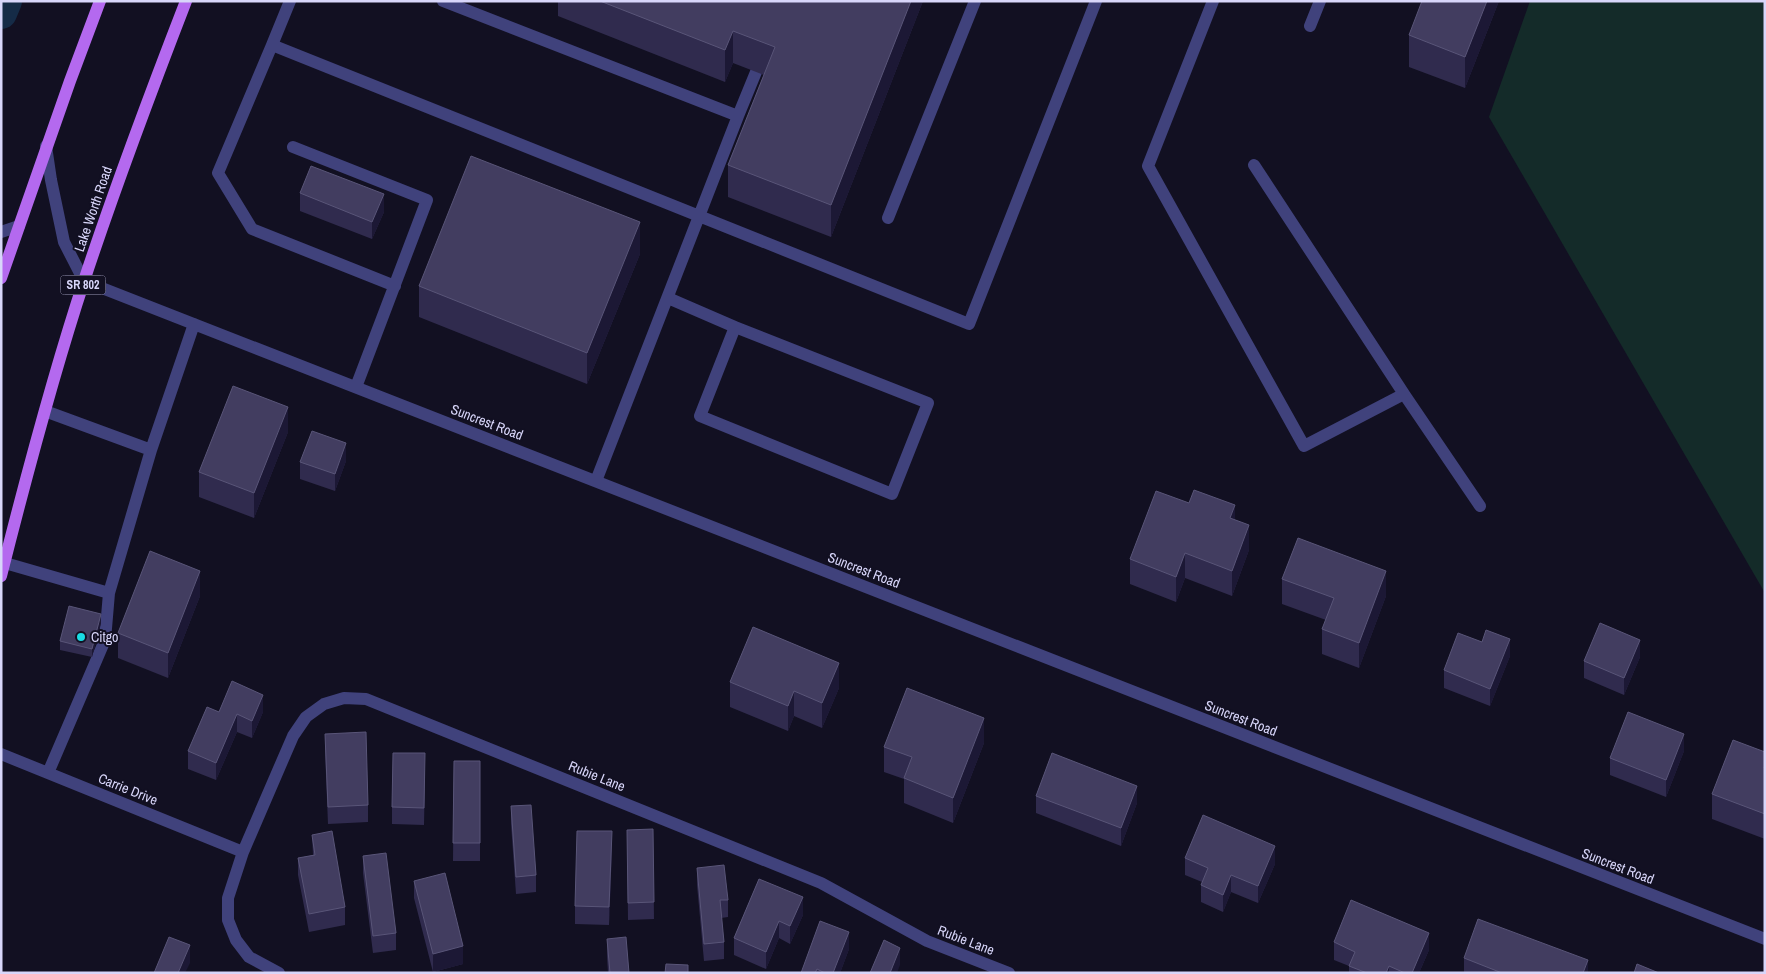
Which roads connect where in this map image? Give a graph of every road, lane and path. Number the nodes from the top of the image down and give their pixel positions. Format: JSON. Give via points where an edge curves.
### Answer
{"nodes":[{"id":1,"x":100,"y":1,"type":"edge"},
{"id":2,"x":186,"y":1,"type":"edge"},
{"id":3,"x":290,"y":1,"type":"edge"},
{"id":4,"x":443,"y":1,"type":"edge"},
{"id":5,"x":975,"y":1,"type":"edge"},
{"id":6,"x":1096,"y":1,"type":"edge"},
{"id":7,"x":1212,"y":1,"type":"edge"},
{"id":8,"x":1320,"y":1,"type":"edge"},
{"id":9,"x":1310,"y":26,"type":"dead end"},
{"id":10,"x":272,"y":45,"type":"junction"},
{"id":11,"x":756,"y":72,"type":"dead end"},
{"id":12,"x":738,"y":116,"type":"junction"},
{"id":13,"x":46,"y":146,"type":"junction"},
{"id":14,"x":293,"y":147,"type":"dead end"},
{"id":15,"x":1254,"y":164,"type":"dead end"},
{"id":16,"x":700,"y":216,"type":"junction"},
{"id":17,"x":888,"y":218,"type":"dead end"},
{"id":18,"x":18,"y":226,"type":"junction"},
{"id":19,"x":1,"y":232,"type":"edge"},
{"id":20,"x":1,"y":278,"type":"edge"},
{"id":21,"x":84,"y":281,"type":"junction"},
{"id":22,"x":395,"y":286,"type":"junction"},
{"id":23,"x":668,"y":298,"type":"junction"},
{"id":24,"x":194,"y":324,"type":"junction"},
{"id":25,"x":735,"y":328,"type":"junction"},
{"id":26,"x":356,"y":387,"type":"junction"},
{"id":27,"x":1404,"y":394,"type":"junction"},
{"id":28,"x":45,"y":411,"type":"junction"},
{"id":29,"x":151,"y":450,"type":"junction"},
{"id":30,"x":596,"y":481,"type":"junction"},
{"id":31,"x":1480,"y":506,"type":"dead end"},
{"id":32,"x":4,"y":563,"type":"junction"},
{"id":33,"x":1,"y":576,"type":"edge"},
{"id":34,"x":109,"y":593,"type":"junction"},
{"id":35,"x":1,"y":754,"type":"edge"},
{"id":36,"x":48,"y":773,"type":"junction"},
{"id":37,"x":244,"y":852,"type":"junction"},
{"id":38,"x":1765,"y":939,"type":"edge"},
{"id":39,"x":279,"y":973,"type":"edge"},
{"id":40,"x":1009,"y":973,"type":"edge"}],
"edges":[{"from":1,"to":13,"type":"main road"},
{"from":2,"to":21,"type":"main road","name":"Lake Worth Road","number":"SR 802","via":[[144,107]]},
{"from":3,"to":10,"type":"street"},
{"from":4,"to":12,"type":"street"},
{"from":5,"to":17,"type":"street"},
{"from":6,"to":16,"type":"street","via":[[968,324]]},
{"from":7,"to":27,"type":"street","via":[[1148,166],[1304,446]]},
{"from":8,"to":9,"type":"street"},
{"from":10,"to":16,"type":"street"},
{"from":10,"to":22,"type":"street","via":[[218,174],[252,229]]},
{"from":11,"to":12,"type":"street"},
{"from":12,"to":16,"type":"street"},
{"from":13,"to":18,"type":"main road"},
{"from":13,"to":21,"type":"street","via":[[64,242]]},
{"from":14,"to":22,"type":"street","via":[[427,200]]},
{"from":15,"to":27,"type":"street"},
{"from":16,"to":23,"type":"street"},
{"from":18,"to":19,"type":"street"},
{"from":18,"to":20,"type":"main road"},
{"from":21,"to":24,"type":"street","name":"Suncrest Road"},
{"from":21,"to":28,"type":"main road","name":"Lake Worth Road","number":"SR 802"},
{"from":22,"to":26,"type":"street"},
{"from":23,"to":25,"type":"street"},
{"from":23,"to":30,"type":"street"},
{"from":24,"to":26,"type":"street","name":"Suncrest Road"},
{"from":24,"to":29,"type":"street"},
{"from":25,"to":25,"type":"street","via":[[700,416],[892,494],[928,403]]},
{"from":26,"to":30,"type":"street","name":"Suncrest Road"},
{"from":27,"to":31,"type":"street"},
{"from":28,"to":29,"type":"street"},
{"from":28,"to":32,"type":"main road","name":"Lake Worth Road","number":"SR 802"},
{"from":29,"to":34,"type":"street"},
{"from":30,"to":38,"type":"street","name":"Suncrest Road"},
{"from":32,"to":33,"type":"main road","name":"Lake Worth Road","number":"SR 802"},
{"from":32,"to":34,"type":"street"},
{"from":34,"to":36,"type":"street","via":[[105,640]]},
{"from":35,"to":36,"type":"street","name":"Carrie Drive"},
{"from":36,"to":37,"type":"street","name":"Carrie Drive"},
{"from":37,"to":39,"type":"street","name":"Rubie Lane","via":[[228,898],[228,920],[236,940],[249,957]]},
{"from":37,"to":40,"type":"street","name":"Rubie Lane","via":[[293,736],[306,718],[324,704],[344,698],[366,699],[821,883],[927,941]]}]}
